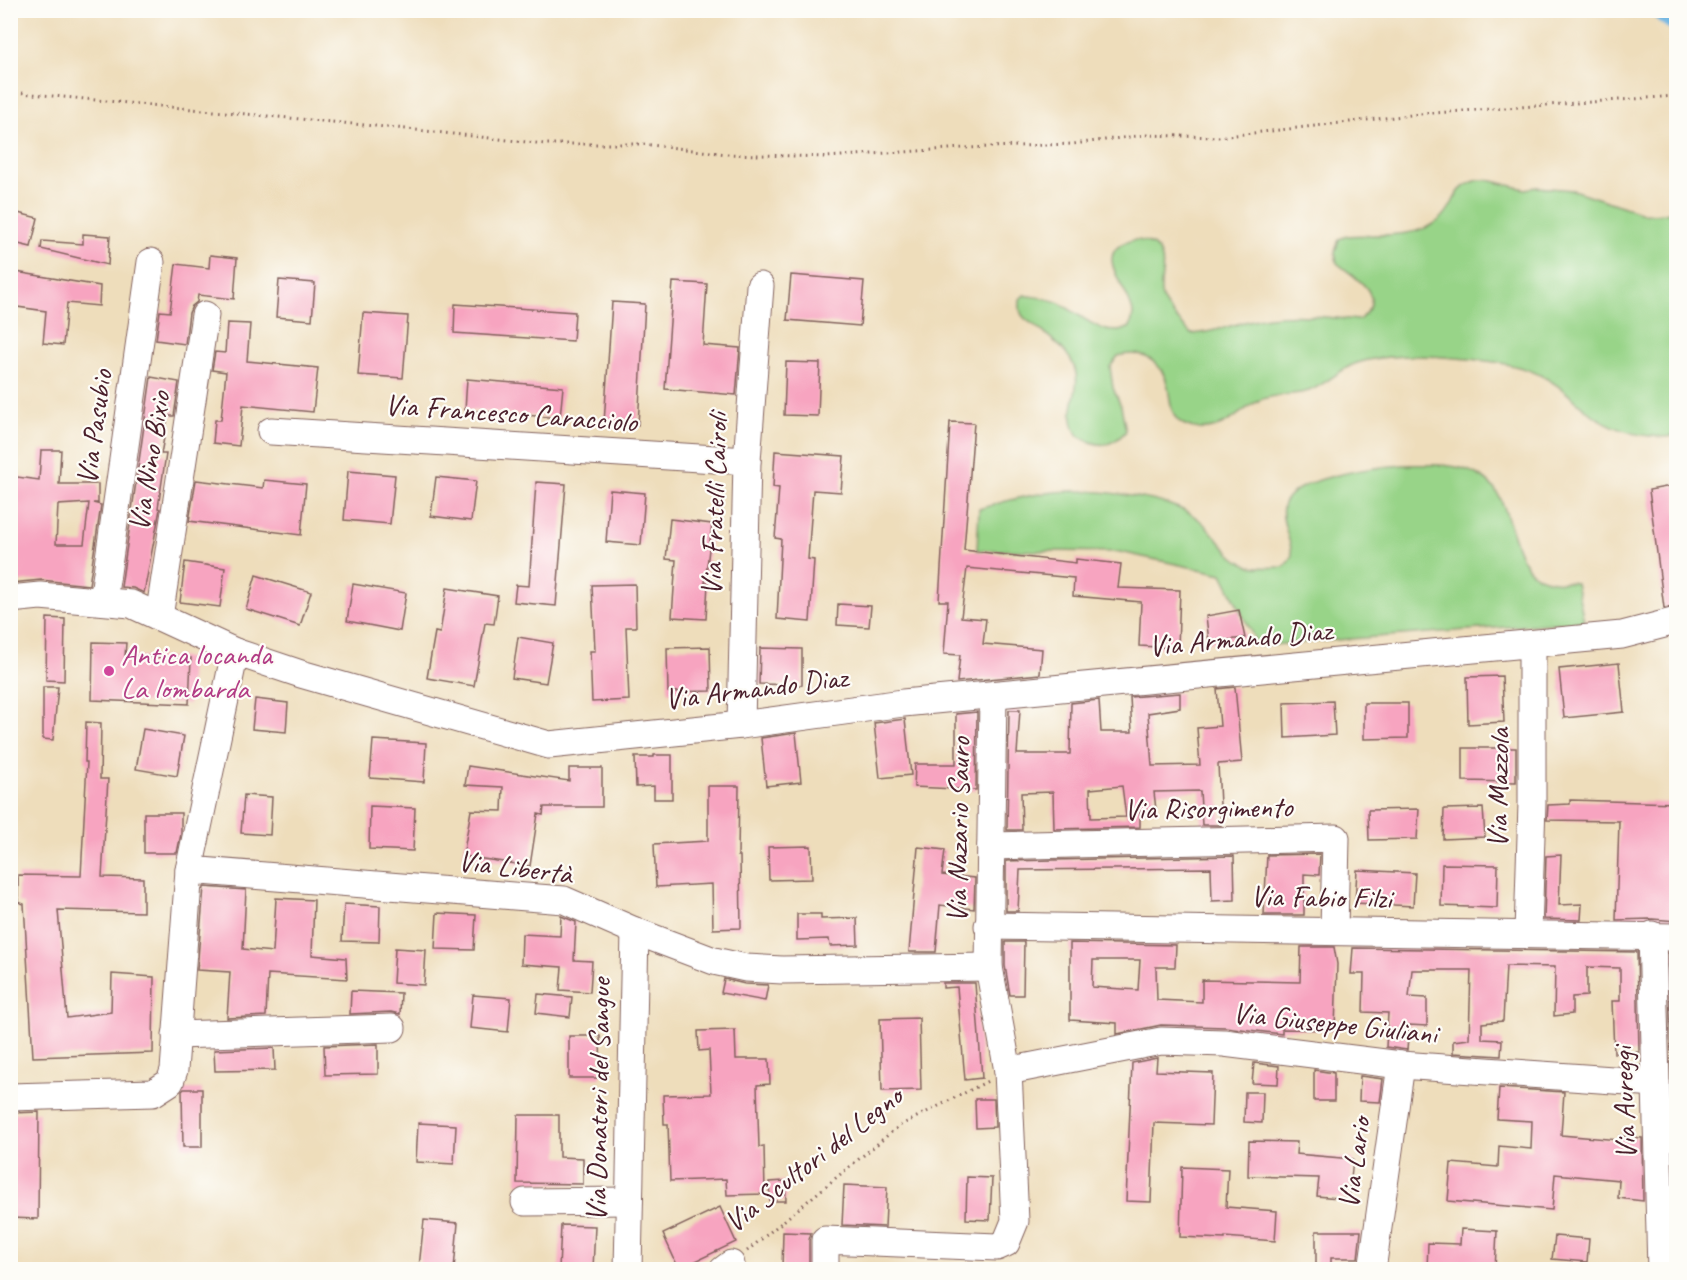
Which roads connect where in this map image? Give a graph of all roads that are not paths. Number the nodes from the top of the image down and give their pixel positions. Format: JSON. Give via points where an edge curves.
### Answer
{"nodes":[{"id":1,"x":151,"y":262,"type":"dead end"},
{"id":2,"x":760,"y":286,"type":"dead end"},
{"id":3,"x":205,"y":315,"type":"dead end"},
{"id":4,"x":272,"y":431,"type":"dead end"},
{"id":5,"x":747,"y":461,"type":"junction"},
{"id":6,"x":10,"y":599,"type":"edge"},
{"id":7,"x":103,"y":601,"type":"junction"},
{"id":8,"x":159,"y":617,"type":"junction"},
{"id":9,"x":1677,"y":621,"type":"edge"},
{"id":10,"x":1532,"y":644,"type":"junction"},
{"id":11,"x":235,"y":652,"type":"junction"},
{"id":12,"x":993,"y":695,"type":"junction"},
{"id":13,"x":741,"y":725,"type":"junction"},
{"id":14,"x":991,"y":846,"type":"junction"},
{"id":15,"x":189,"y":870,"type":"junction"},
{"id":16,"x":988,"y":926,"type":"junction"},
{"id":17,"x":1334,"y":930,"type":"junction"},
{"id":18,"x":635,"y":931,"type":"junction"},
{"id":19,"x":1528,"y":933,"type":"junction"},
{"id":20,"x":1664,"y":936,"type":"edge"},
{"id":21,"x":989,"y":966,"type":"junction"},
{"id":22,"x":392,"y":1028,"type":"dead end"},
{"id":23,"x":176,"y":1035,"type":"junction"},
{"id":24,"x":1401,"y":1065,"type":"junction"},
{"id":25,"x":1008,"y":1071,"type":"junction"},
{"id":26,"x":1656,"y":1083,"type":"junction"},
{"id":27,"x":10,"y":1097,"type":"edge"},
{"id":28,"x":629,"y":1201,"type":"junction"},
{"id":29,"x":525,"y":1202,"type":"dead end"},
{"id":30,"x":628,"y":1269,"type":"edge"},
{"id":31,"x":825,"y":1269,"type":"edge"},
{"id":32,"x":1372,"y":1269,"type":"edge"},
{"id":33,"x":1661,"y":1269,"type":"edge"}],
"edges":[{"from":1,"to":7,"type":"street","name":"Via Pasubio"},
{"from":2,"to":5,"type":"street","name":"Via Fratelli Cairoli"},
{"from":3,"to":8,"type":"street","name":"Via Nino Bixio"},
{"from":4,"to":5,"type":"street","name":"Via Francesco Caracciolo"},
{"from":5,"to":13,"type":"street","name":"Via Fratelli Cairoli"},
{"from":6,"to":7,"type":"street","name":"Via Armando Diaz","via":[[40,596]]},
{"from":7,"to":8,"type":"street","name":"Via Armando Diaz","via":[[131,604]]},
{"from":8,"to":11,"type":"street","name":"Via Armando Diaz"},
{"from":9,"to":10,"type":"street","name":"Via Armando Diaz","via":[[1622,634]]},
{"from":10,"to":12,"type":"street","name":"Via Armando Diaz"},
{"from":10,"to":19,"type":"street","name":"Via Mazzola"},
{"from":11,"to":13,"type":"street","name":"Via Armando Diaz","via":[[549,745]]},
{"from":11,"to":15,"type":"street"},
{"from":12,"to":13,"type":"street","name":"Via Armando Diaz"},
{"from":12,"to":14,"type":"street","name":"Via Nazario Sauro"},
{"from":14,"to":16,"type":"street","name":"Via Nazario Sauro"},
{"from":14,"to":17,"type":"street","name":"Via Risorgimento","via":[[1336,838]]},
{"from":15,"to":18,"type":"street","name":"Via Libertà","via":[[564,900]]},
{"from":15,"to":23,"type":"street"},
{"from":16,"to":17,"type":"street","name":"Via Fabio Filzi"},
{"from":16,"to":21,"type":"street","name":"Via Nazario Sauro"},
{"from":17,"to":19,"type":"street","name":"Via Fabio Filzi"},
{"from":18,"to":21,"type":"street","name":"Via Libertà","via":[[714,961],[746,968]]},
{"from":18,"to":28,"type":"street","name":"Via Donatori del Sangue"},
{"from":19,"to":20,"type":"street","name":"Via Fabio Filzi"},
{"from":20,"to":26,"type":"street","name":"Via Aureggi"},
{"from":21,"to":25,"type":"street","name":"Via Nazario Sauro"},
{"from":22,"to":23,"type":"street"},
{"from":23,"to":27,"type":"street","via":[[170,1082],[153,1093]]},
{"from":24,"to":25,"type":"street","name":"Via Giuseppe Giuliani","via":[[1224,1043],[1161,1041]]},
{"from":24,"to":26,"type":"street","name":"Via Giuseppe Giuliani"},
{"from":24,"to":32,"type":"street","name":"Via Lario"},
{"from":25,"to":31,"type":"street","name":"Via Nazario Sauro","via":[[1015,1221],[1006,1243],[997,1247],[825,1240]]},
{"from":26,"to":33,"type":"street","name":"Via Aureggi"},
{"from":28,"to":29,"type":"street"},
{"from":28,"to":30,"type":"street","name":"Via Donatori del Sangue"}]}
